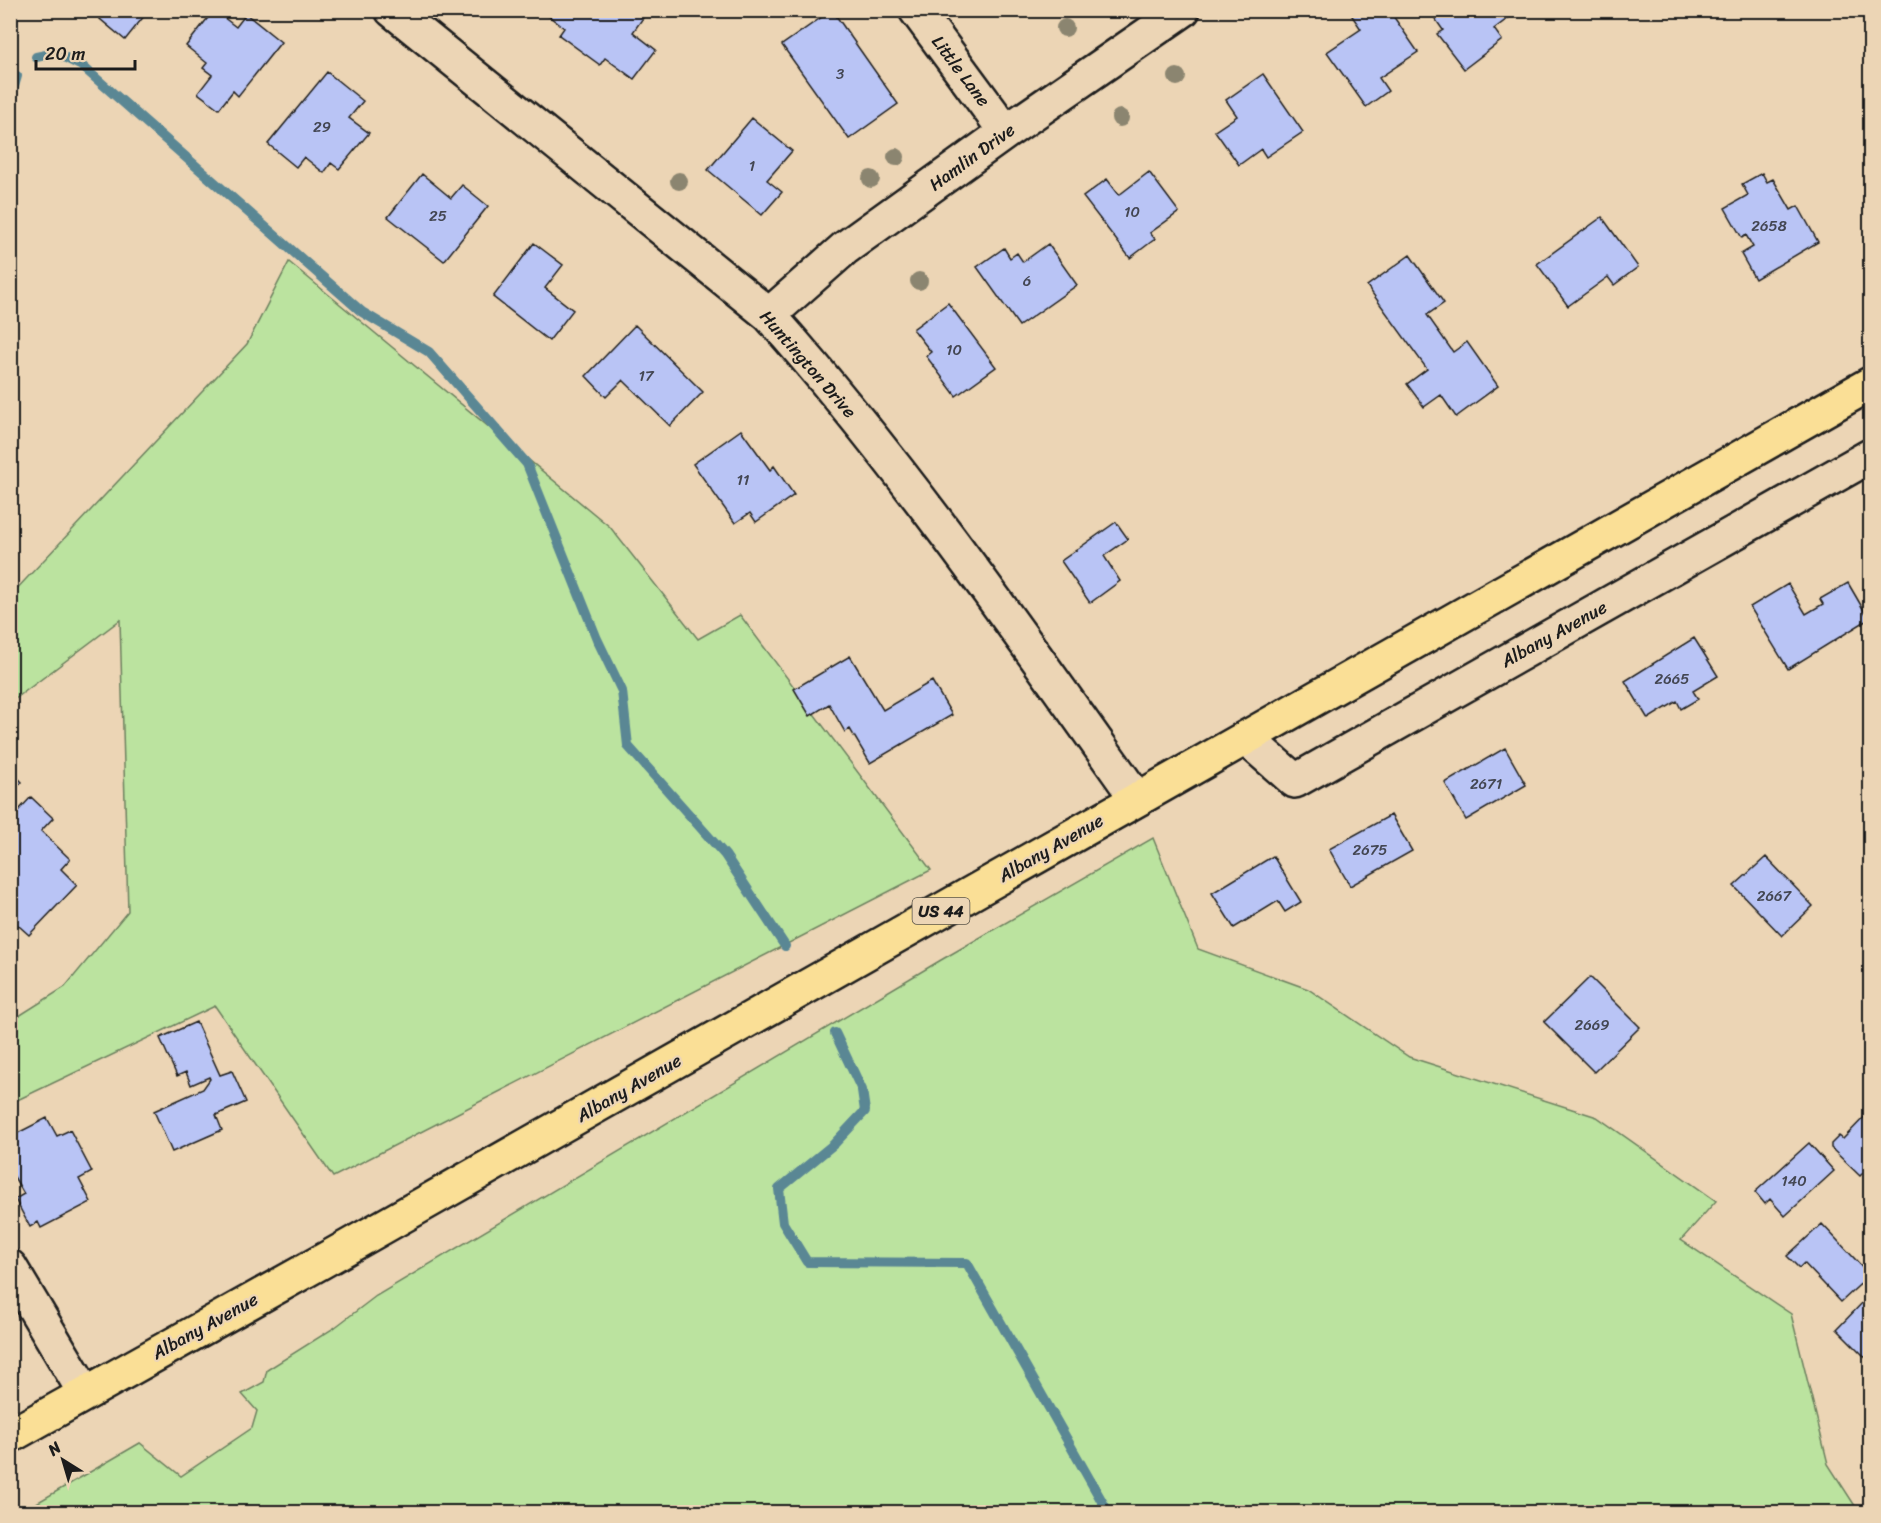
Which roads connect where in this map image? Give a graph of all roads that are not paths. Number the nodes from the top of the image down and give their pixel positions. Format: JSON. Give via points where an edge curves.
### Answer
{"nodes":[{"id":1,"x":392,"y":10,"type":"edge"},
{"id":2,"x":916,"y":10,"type":"edge"},
{"id":3,"x":1183,"y":10,"type":"edge"},
{"id":4,"x":1006,"y":132,"type":"junction"},
{"id":5,"x":769,"y":315,"type":"junction"},
{"id":6,"x":1870,"y":384,"type":"edge"},
{"id":7,"x":1870,"y":456,"type":"edge"},
{"id":8,"x":1246,"y":738,"type":"junction"},
{"id":9,"x":1137,"y":800,"type":"junction"},
{"id":10,"x":10,"y":1267,"type":"edge"},
{"id":11,"x":85,"y":1394,"type":"junction"},
{"id":12,"x":10,"y":1436,"type":"edge"}],
"edges":[{"from":1,"to":5,"type":"street","name":"Huntington Drive"},
{"from":2,"to":4,"type":"street","name":"Little Lane"},
{"from":3,"to":4,"type":"street","name":"Hamlin Drive"},
{"from":4,"to":5,"type":"street","name":"Hamlin Drive","via":[[845,248]]},
{"from":5,"to":9,"type":"street","name":"Huntington Drive","via":[[819,371],[948,536]]},
{"from":6,"to":8,"type":"highway","name":"Albany Avenue","number":"US 44"},
{"from":7,"to":8,"type":"street","name":"Albany Avenue","via":[[1295,781]]},
{"from":8,"to":9,"type":"highway","name":"Albany Avenue","number":"US 44"},
{"from":9,"to":11,"type":"highway","name":"Albany Avenue","number":"US 44"},
{"from":10,"to":11,"type":"street"},
{"from":11,"to":12,"type":"highway","name":"Albany Avenue","number":"US 44"}]}
